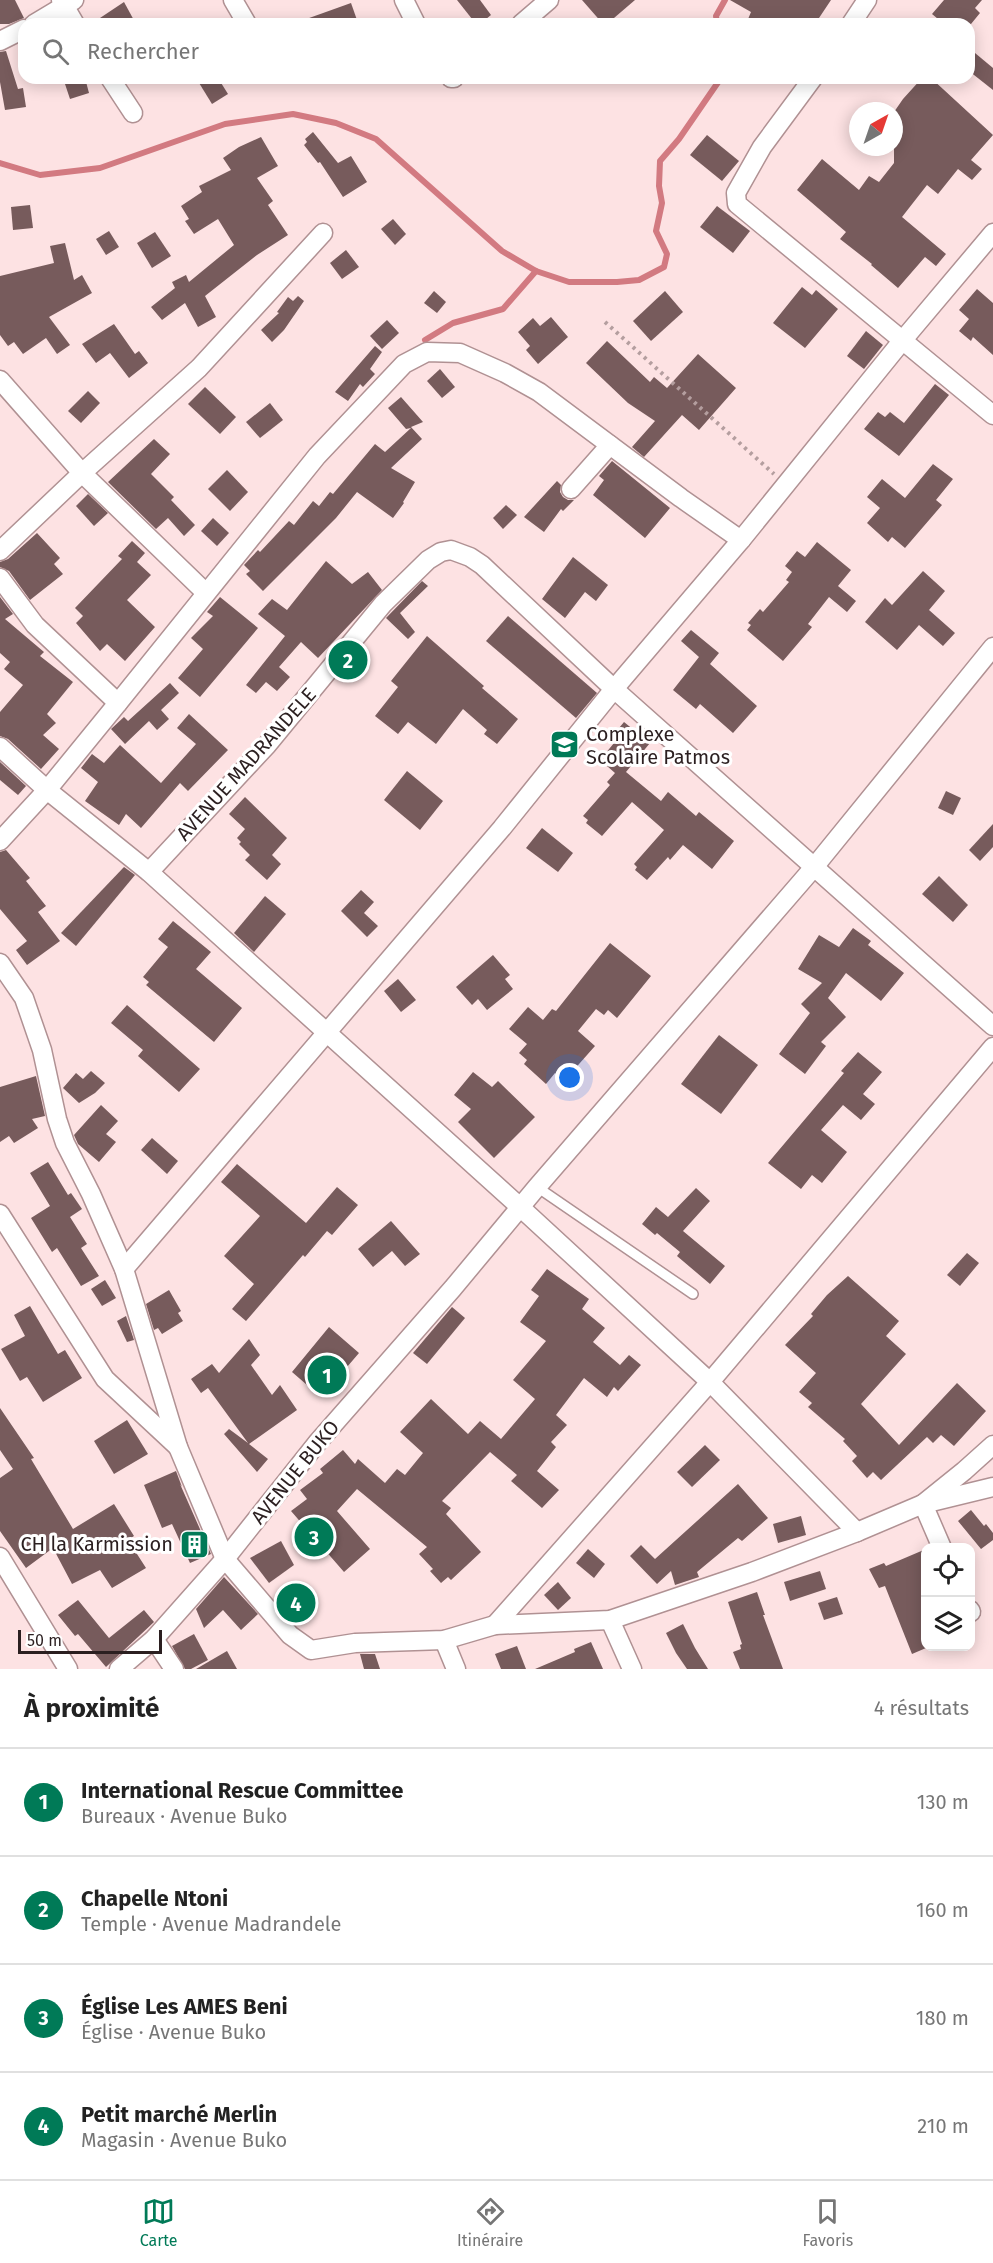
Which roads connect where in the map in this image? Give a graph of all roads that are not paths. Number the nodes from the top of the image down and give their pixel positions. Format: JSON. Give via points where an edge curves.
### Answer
{"nodes":[{"id":1,"x":233,"y":0,"type":"edge"},
{"id":2,"x":404,"y":0,"type":"edge"},
{"id":3,"x":549,"y":0,"type":"edge"},
{"id":4,"x":867,"y":0,"type":"edge"},
{"id":5,"x":66,"y":2,"type":"edge"},
{"id":6,"x":43,"y":18,"type":"edge"},
{"id":7,"x":73,"y":18,"type":"edge"},
{"id":8,"x":244,"y":18,"type":"edge"},
{"id":9,"x":413,"y":18,"type":"edge"},
{"id":10,"x":528,"y":18,"type":"edge"},
{"id":11,"x":855,"y":18,"type":"edge"},
{"id":12,"x":18,"y":32,"type":"edge"},
{"id":13,"x":0,"y":41,"type":"edge"},
{"id":14,"x":114,"y":84,"type":"edge"},
{"id":15,"x":809,"y":84,"type":"edge"},
{"id":16,"x":133,"y":113,"type":"dead end"},
{"id":17,"x":323,"y":233,"type":"dead end"},
{"id":18,"x":993,"y":233,"type":"edge"},
{"id":19,"x":902,"y":341,"type":"junction"},
{"id":20,"x":0,"y":380,"type":"edge"},
{"id":21,"x":993,"y":415,"type":"edge"},
{"id":22,"x":610,"y":445,"type":"junction"},
{"id":23,"x":82,"y":473,"type":"junction"},
{"id":24,"x":571,"y":489,"type":"dead end"},
{"id":25,"x":741,"y":540,"type":"junction"},
{"id":26,"x":0,"y":551,"type":"edge"},
{"id":27,"x":0,"y":578,"type":"edge"},
{"id":28,"x":206,"y":593,"type":"junction"},
{"id":29,"x":993,"y":647,"type":"edge"},
{"id":30,"x":614,"y":689,"type":"junction"},
{"id":31,"x":117,"y":704,"type":"junction"},
{"id":32,"x":0,"y":747,"type":"edge"},
{"id":33,"x":46,"y":790,"type":"junction"},
{"id":34,"x":0,"y":841,"type":"edge"},
{"id":35,"x":815,"y":866,"type":"junction"},
{"id":36,"x":149,"y":872,"type":"junction"},
{"id":37,"x":0,"y":963,"type":"edge"},
{"id":38,"x":993,"y":1026,"type":"edge"},
{"id":39,"x":328,"y":1034,"type":"junction"},
{"id":40,"x":993,"y":1047,"type":"edge"},
{"id":41,"x":537,"y":1187,"type":"junction"},
{"id":42,"x":520,"y":1207,"type":"junction"},
{"id":43,"x":0,"y":1214,"type":"edge"},
{"id":44,"x":124,"y":1269,"type":"junction"},
{"id":45,"x":693,"y":1294,"type":"dead end"},
{"id":46,"x":710,"y":1382,"type":"junction"},
{"id":47,"x":993,"y":1445,"type":"edge"},
{"id":48,"x":178,"y":1447,"type":"junction"},
{"id":49,"x":993,"y":1487,"type":"edge"},
{"id":50,"x":922,"y":1504,"type":"junction"},
{"id":51,"x":857,"y":1532,"type":"junction"},
{"id":52,"x":940,"y":1543,"type":"edge"},
{"id":53,"x":0,"y":1557,"type":"edge"},
{"id":54,"x":225,"y":1559,"type":"junction"},
{"id":55,"x":610,"y":1620,"type":"junction"},
{"id":56,"x":495,"y":1625,"type":"junction"},
{"id":57,"x":154,"y":1639,"type":"junction"},
{"id":58,"x":444,"y":1640,"type":"junction"},
{"id":59,"x":68,"y":1669,"type":"edge"},
{"id":60,"x":119,"y":1669,"type":"edge"},
{"id":61,"x":174,"y":1669,"type":"edge"},
{"id":62,"x":456,"y":1669,"type":"edge"},
{"id":63,"x":633,"y":1669,"type":"edge"}],
"edges":[{"from":1,"to":8,"type":"street"},
{"from":2,"to":9,"type":"street"},
{"from":3,"to":10,"type":"street"},
{"from":4,"to":11,"type":"street"},
{"from":5,"to":6,"type":"street"},
{"from":5,"to":7,"type":"street"},
{"from":12,"to":13,"type":"street"},
{"from":14,"to":16,"type":"street"},
{"from":15,"to":19,"type":"street","via":[[762,147],[736,193],[737,204]]},
{"from":17,"to":23,"type":"street","via":[[199,368]]},
{"from":18,"to":19,"type":"street"},
{"from":19,"to":21,"type":"street"},
{"from":19,"to":25,"type":"street"},
{"from":20,"to":23,"type":"street"},
{"from":22,"to":24,"type":"street"},
{"from":22,"to":25,"type":"street"},
{"from":22,"to":28,"type":"street","via":[[539,392],[505,373],[460,352],[427,352],[404,364],[317,456]]},
{"from":23,"to":26,"type":"street"},
{"from":23,"to":28,"type":"street"},
{"from":25,"to":30,"type":"street"},
{"from":27,"to":31,"type":"street","via":[[35,625]]},
{"from":28,"to":31,"type":"street"},
{"from":29,"to":35,"type":"street","name":"AVENUE BUKO"},
{"from":30,"to":35,"type":"street"},
{"from":30,"to":36,"type":"street","name":"AVENUE MADRANDELE","via":[[470,556],[451,550],[441,552],[383,604],[267,745]]},
{"from":30,"to":39,"type":"street"},
{"from":31,"to":33,"type":"street"},
{"from":32,"to":33,"type":"street"},
{"from":33,"to":34,"type":"street"},
{"from":33,"to":36,"type":"street"},
{"from":35,"to":38,"type":"street"},
{"from":35,"to":41,"type":"street","name":"AVENUE BUKO"},
{"from":36,"to":39,"type":"street"},
{"from":37,"to":44,"type":"street","via":[[24,998],[42,1050],[65,1143]]},
{"from":39,"to":42,"type":"street"},
{"from":39,"to":44,"type":"street"},
{"from":40,"to":46,"type":"street"},
{"from":41,"to":42,"type":"street","name":"AVENUE BUKO"},
{"from":41,"to":45,"type":"lane"},
{"from":42,"to":46,"type":"street"},
{"from":42,"to":54,"type":"street","name":"AVENUE BUKO","via":[[317,1443]]},
{"from":43,"to":48,"type":"street","via":[[105,1379]]},
{"from":44,"to":48,"type":"street"},
{"from":46,"to":51,"type":"street"},
{"from":46,"to":56,"type":"street"},
{"from":47,"to":50,"type":"street"},
{"from":48,"to":54,"type":"street"},
{"from":49,"to":50,"type":"street"},
{"from":50,"to":51,"type":"street"},
{"from":50,"to":52,"type":"street"},
{"from":51,"to":55,"type":"street"},
{"from":53,"to":59,"type":"street"},
{"from":54,"to":57,"type":"street","name":"AVENUE BUKO"},
{"from":54,"to":58,"type":"street","via":[[290,1635],[311,1650],[355,1643]]},
{"from":55,"to":56,"type":"street"},
{"from":55,"to":63,"type":"street"},
{"from":56,"to":58,"type":"street"},
{"from":57,"to":60,"type":"street","name":"AVENUE BUKO"},
{"from":57,"to":61,"type":"street"},
{"from":58,"to":62,"type":"street"}]}
